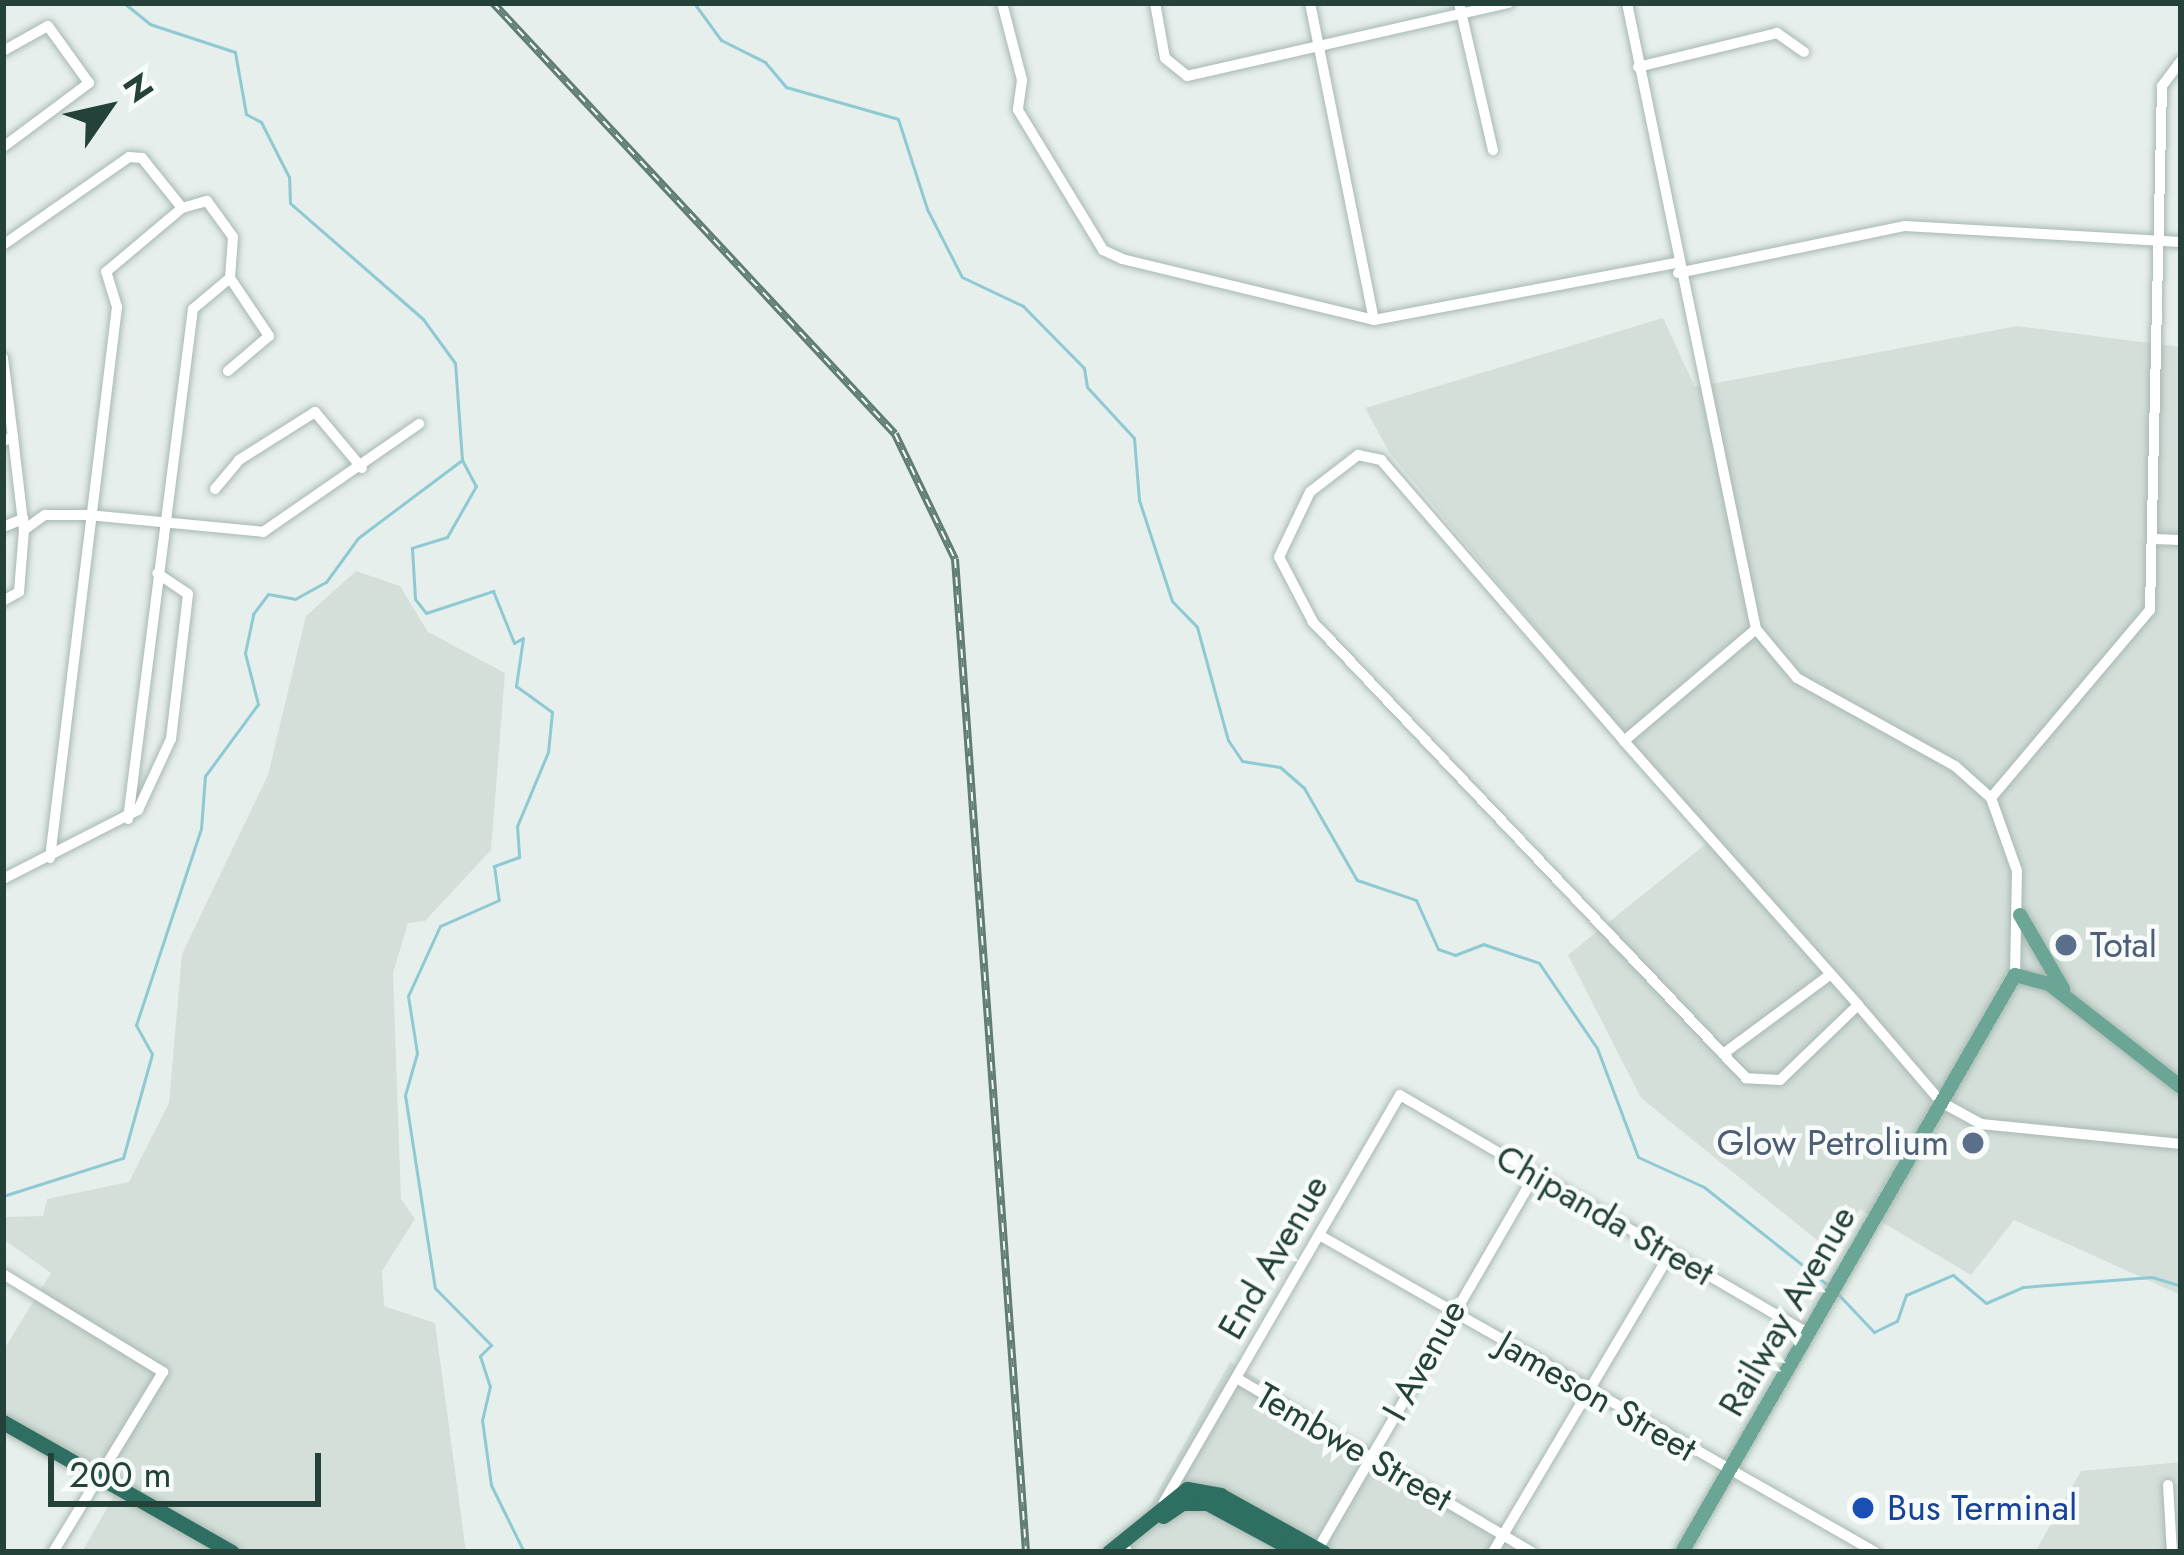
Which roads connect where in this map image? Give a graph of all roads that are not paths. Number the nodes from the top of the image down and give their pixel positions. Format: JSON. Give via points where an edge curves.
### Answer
{"nodes":[{"id":1,"x":1002,"y":3,"type":"edge"},
{"id":2,"x":1155,"y":3,"type":"edge"},
{"id":3,"x":1310,"y":3,"type":"edge"},
{"id":4,"x":1509,"y":3,"type":"edge"},
{"id":5,"x":1627,"y":3,"type":"edge"},
{"id":6,"x":1460,"y":9,"type":"edge"},
{"id":7,"x":1319,"y":49,"type":"junction"},
{"id":8,"x":3,"y":51,"type":"edge"},
{"id":9,"x":1804,"y":52,"type":"dead end"},
{"id":10,"x":2181,"y":61,"type":"edge"},
{"id":11,"x":1638,"y":67,"type":"junction"},
{"id":12,"x":3,"y":147,"type":"edge"},
{"id":13,"x":1493,"y":150,"type":"dead end"},
{"id":14,"x":182,"y":208,"type":"junction"},
{"id":15,"x":2181,"y":242,"type":"edge"},
{"id":16,"x":2160,"y":243,"type":"junction"},
{"id":17,"x":3,"y":245,"type":"edge"},
{"id":18,"x":1677,"y":268,"type":"junction"},
{"id":19,"x":230,"y":278,"type":"junction"},
{"id":20,"x":1374,"y":320,"type":"junction"},
{"id":21,"x":3,"y":358,"type":"edge"},
{"id":22,"x":228,"y":371,"type":"dead end"},
{"id":23,"x":419,"y":424,"type":"dead end"},
{"id":24,"x":8,"y":439,"type":"edge"},
{"id":25,"x":362,"y":468,"type":"junction"},
{"id":26,"x":215,"y":489,"type":"dead end"},
{"id":27,"x":88,"y":515,"type":"junction"},
{"id":28,"x":23,"y":524,"type":"junction"},
{"id":29,"x":163,"y":524,"type":"junction"},
{"id":30,"x":3,"y":527,"type":"edge"},
{"id":31,"x":2153,"y":539,"type":"junction"},
{"id":32,"x":2181,"y":540,"type":"edge"},
{"id":33,"x":157,"y":573,"type":"junction"},
{"id":34,"x":3,"y":601,"type":"edge"},
{"id":35,"x":1756,"y":629,"type":"junction"},
{"id":36,"x":1624,"y":741,"type":"junction"},
{"id":37,"x":1991,"y":798,"type":"junction"},
{"id":38,"x":128,"y":819,"type":"junction"},
{"id":39,"x":50,"y":858,"type":"junction"},
{"id":40,"x":3,"y":879,"type":"edge"},
{"id":41,"x":2020,"y":915,"type":"junction"},
{"id":42,"x":1831,"y":974,"type":"junction"},
{"id":43,"x":2015,"y":975,"type":"junction"},
{"id":44,"x":2069,"y":999,"type":"junction"},
{"id":45,"x":1858,"y":1005,"type":"junction"},
{"id":46,"x":1723,"y":1054,"type":"junction"},
{"id":47,"x":2181,"y":1087,"type":"edge"},
{"id":48,"x":1400,"y":1095,"type":"joint"},
{"id":49,"x":1941,"y":1102,"type":"junction"},
{"id":50,"x":2181,"y":1144,"type":"edge"},
{"id":51,"x":1535,"y":1174,"type":"junction"},
{"id":52,"x":1321,"y":1236,"type":"junction"},
{"id":53,"x":1670,"y":1254,"type":"junction"},
{"id":54,"x":3,"y":1274,"type":"edge"},
{"id":55,"x":1449,"y":1311,"type":"junction"},
{"id":56,"x":1809,"y":1334,"type":"junction"},
{"id":57,"x":1238,"y":1379,"type":"junction"},
{"id":58,"x":1588,"y":1392,"type":"junction"},
{"id":59,"x":3,"y":1422,"type":"edge"},
{"id":60,"x":1195,"y":1447,"type":"junction"},
{"id":61,"x":1371,"y":1458,"type":"junction"},
{"id":62,"x":1728,"y":1473,"type":"junction"},
{"id":63,"x":101,"y":1477,"type":"junction"},
{"id":64,"x":2168,"y":1485,"type":"dead end"},
{"id":65,"x":1189,"y":1494,"type":"junction"},
{"id":66,"x":1164,"y":1502,"type":"junction"},
{"id":67,"x":1504,"y":1535,"type":"junction"},
{"id":68,"x":1320,"y":1550,"type":"edge"},
{"id":69,"x":53,"y":1552,"type":"edge"},
{"id":70,"x":232,"y":1552,"type":"edge"},
{"id":71,"x":1122,"y":1552,"type":"edge"},
{"id":72,"x":1298,"y":1552,"type":"edge"},
{"id":73,"x":1493,"y":1552,"type":"edge"},
{"id":74,"x":1532,"y":1552,"type":"edge"},
{"id":75,"x":1682,"y":1552,"type":"edge"},
{"id":76,"x":1875,"y":1552,"type":"edge"},
{"id":77,"x":2173,"y":1552,"type":"edge"}],
"edges":[{"from":1,"to":20,"type":"street","via":[[1022,80],[1018,110],[1103,250]]},
{"from":2,"to":7,"type":"street","via":[[1177,75]]},
{"from":3,"to":7,"type":"street"},
{"from":4,"to":6,"type":"street"},
{"from":5,"to":11,"type":"street"},
{"from":6,"to":7,"type":"street"},
{"from":6,"to":13,"type":"street"},
{"from":7,"to":20,"type":"street"},
{"from":8,"to":12,"type":"street","via":[[49,26],[89,82]]},
{"from":9,"to":11,"type":"street","via":[[1777,33]]},
{"from":10,"to":16,"type":"street","via":[[2162,86]]},
{"from":11,"to":18,"type":"street"},
{"from":14,"to":17,"type":"street","via":[[134,155]]},
{"from":14,"to":19,"type":"street","via":[[212,204],[233,237]]},
{"from":14,"to":27,"type":"street","via":[[106,272],[117,307]]},
{"from":15,"to":16,"type":"street"},
{"from":16,"to":18,"type":"street","via":[[1905,226]]},
{"from":16,"to":31,"type":"street"},
{"from":18,"to":20,"type":"street"},
{"from":18,"to":35,"type":"street"},
{"from":19,"to":22,"type":"street","via":[[269,337]]},
{"from":19,"to":29,"type":"street","via":[[194,305]]},
{"from":21,"to":24,"type":"street"},
{"from":23,"to":25,"type":"street"},
{"from":24,"to":28,"type":"street"},
{"from":25,"to":26,"type":"street","via":[[315,412],[239,460]]},
{"from":25,"to":29,"type":"street","via":[[262,532]]},
{"from":27,"to":28,"type":"street"},
{"from":27,"to":29,"type":"street"},
{"from":27,"to":39,"type":"street"},
{"from":28,"to":30,"type":"street"},
{"from":28,"to":34,"type":"street","via":[[19,592]]},
{"from":29,"to":33,"type":"street"},
{"from":31,"to":32,"type":"street"},
{"from":31,"to":37,"type":"street","via":[[2150,610]]},
{"from":33,"to":38,"type":"street"},
{"from":33,"to":38,"type":"street","via":[[188,594],[171,739]]},
{"from":35,"to":36,"type":"street"},
{"from":35,"to":37,"type":"street","via":[[1797,678],[1954,766]]},
{"from":36,"to":42,"type":"street"},
{"from":36,"to":46,"type":"street","via":[[1382,460],[1358,455],[1296,510],[1280,556],[1313,622]]},
{"from":37,"to":41,"type":"street","via":[[2017,872]]},
{"from":38,"to":39,"type":"street"},
{"from":39,"to":40,"type":"street"},
{"from":41,"to":43,"type":"street"},
{"from":41,"to":44,"type":"main road"},
{"from":42,"to":45,"type":"street"},
{"from":42,"to":46,"type":"street"},
{"from":43,"to":44,"type":"main road"},
{"from":43,"to":49,"type":"main road","name":"Railway Avenue"},
{"from":44,"to":47,"type":"main road"},
{"from":45,"to":46,"type":"street","via":[[1765,1086]]},
{"from":45,"to":49,"type":"street"},
{"from":48,"to":51,"type":"street","name":"Chipanda Street"},
{"from":48,"to":52,"type":"street","name":"End Avenue"},
{"from":49,"to":50,"type":"street","via":[[1982,1124]]},
{"from":49,"to":56,"type":"main road","name":"Railway Avenue"},
{"from":51,"to":53,"type":"street","name":"Chipanda Street"},
{"from":51,"to":55,"type":"street","name":"I Avenue"},
{"from":52,"to":55,"type":"street","name":"Jameson Street"},
{"from":52,"to":57,"type":"street","name":"End Avenue"},
{"from":53,"to":56,"type":"street","name":"Chipanda Street"},
{"from":53,"to":58,"type":"street"},
{"from":54,"to":63,"type":"street","via":[[163,1372]]},
{"from":55,"to":58,"type":"street","name":"Jameson Street"},
{"from":55,"to":61,"type":"street","name":"I Avenue"},
{"from":56,"to":62,"type":"main road","name":"Railway Avenue"},
{"from":57,"to":60,"type":"street","name":"End Avenue"},
{"from":57,"to":61,"type":"street","name":"Tembwe Street"},
{"from":58,"to":62,"type":"street","name":"Jameson Street"},
{"from":58,"to":67,"type":"street"},
{"from":59,"to":63,"type":"highway"},
{"from":60,"to":65,"type":"street","name":"End Avenue"},
{"from":60,"to":66,"type":"street","name":"End Avenue"},
{"from":61,"to":67,"type":"street","name":"Tembwe Street"},
{"from":61,"to":68,"type":"street","name":"I Avenue"},
{"from":62,"to":75,"type":"main road","name":"Railway Avenue"},
{"from":62,"to":76,"type":"street","name":"Jameson Street"},
{"from":63,"to":69,"type":"street"},
{"from":63,"to":70,"type":"highway"},
{"from":64,"to":77,"type":"street"},
{"from":65,"to":66,"type":"highway","name":"End Avenue"},
{"from":65,"to":68,"type":"highway","via":[[1220,1495]]},
{"from":65,"to":71,"type":"highway","name":"End Avenue"},
{"from":65,"to":72,"type":"highway"},
{"from":66,"to":71,"type":"highway","name":"End Avenue"},
{"from":67,"to":73,"type":"street"},
{"from":67,"to":74,"type":"street","name":"Tembwe Street"}]}
